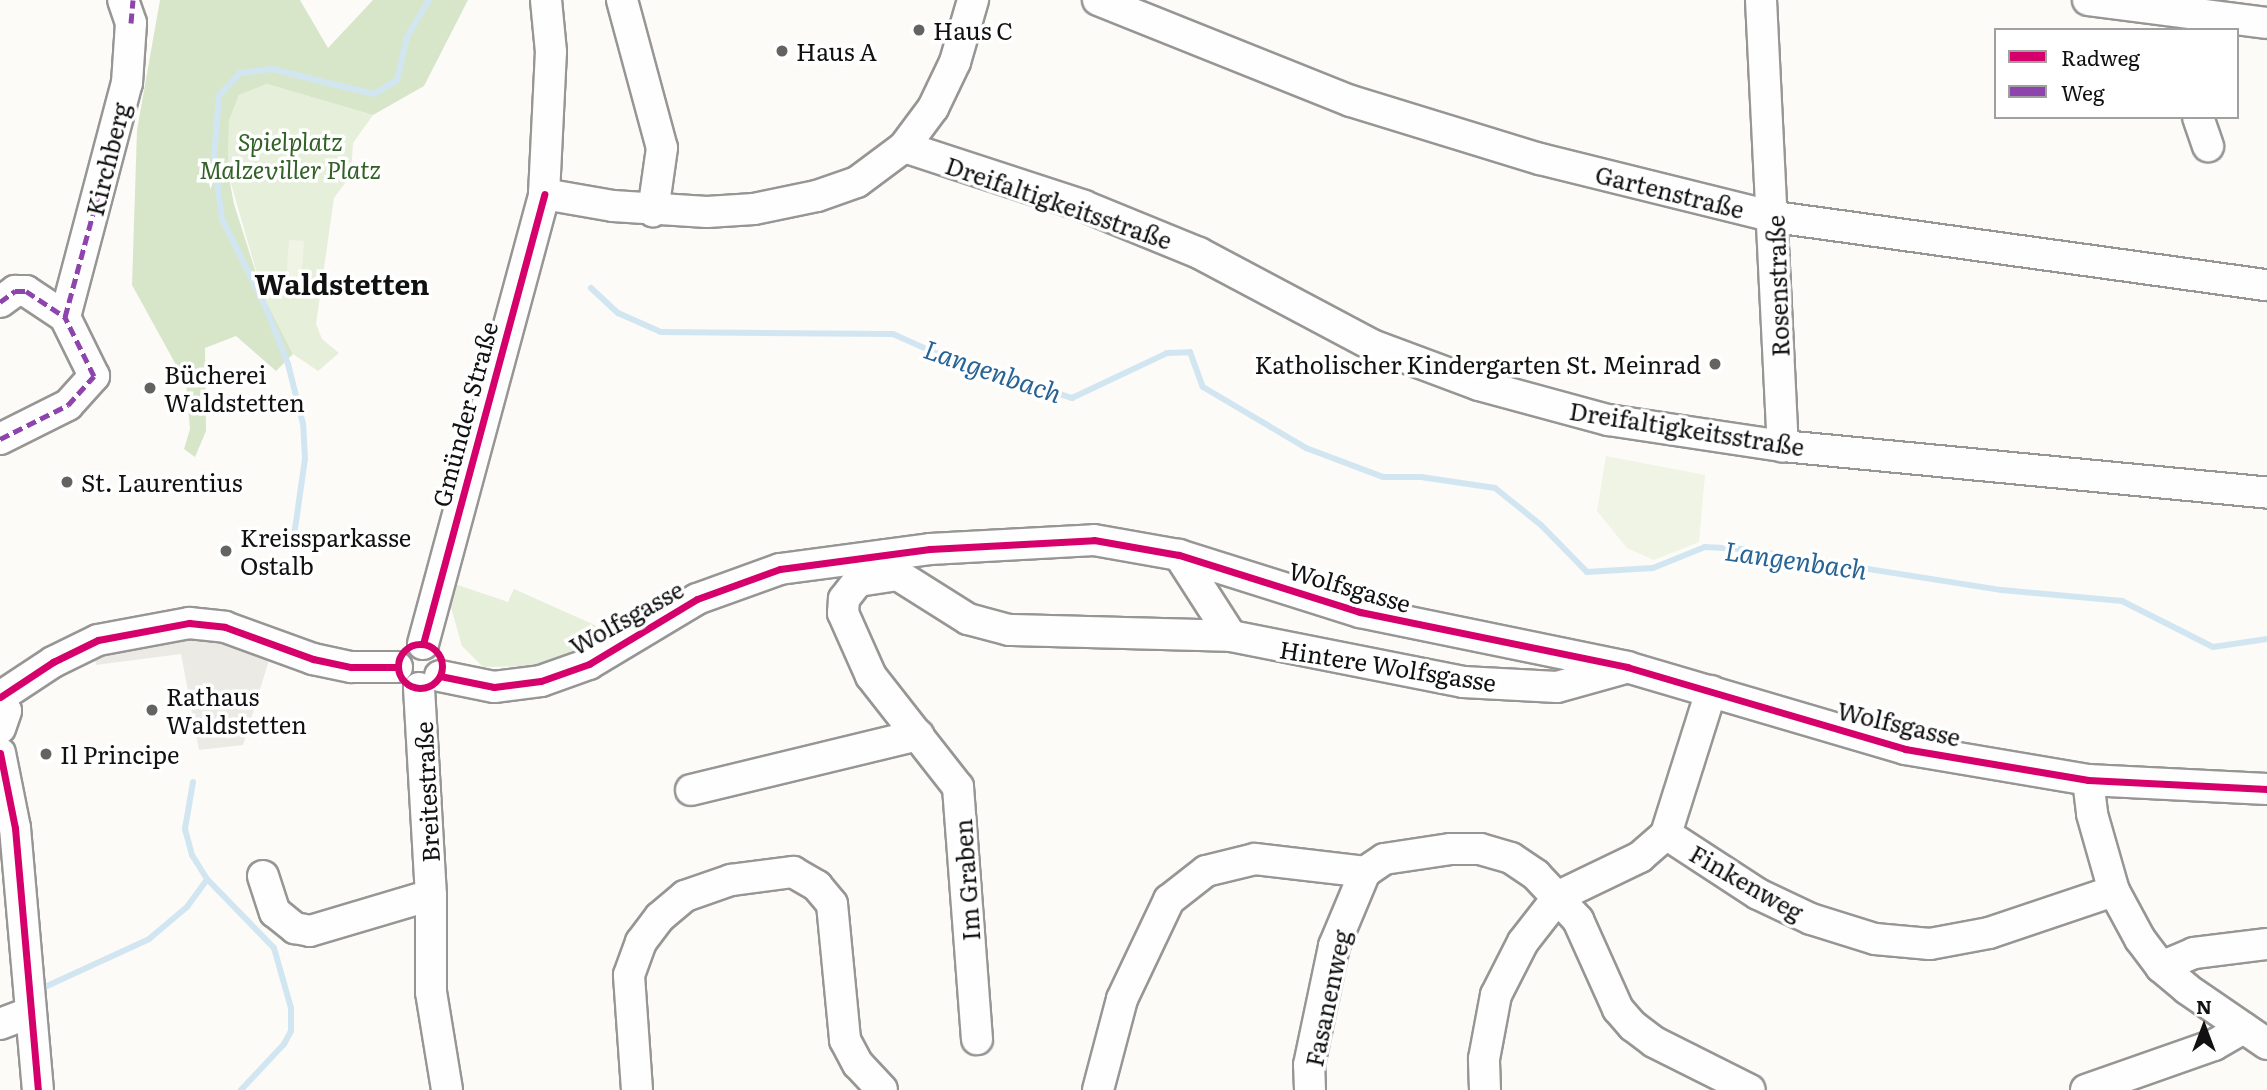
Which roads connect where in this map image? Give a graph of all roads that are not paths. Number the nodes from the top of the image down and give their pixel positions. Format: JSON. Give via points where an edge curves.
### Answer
{"nodes":[{"id":1,"x":123,"y":0,"type":"edge"},
{"id":2,"x":546,"y":0,"type":"edge"},
{"id":3,"x":622,"y":0,"type":"edge"},
{"id":4,"x":973,"y":0,"type":"edge"},
{"id":5,"x":1098,"y":0,"type":"edge"},
{"id":6,"x":1761,"y":0,"type":"edge"},
{"id":7,"x":2088,"y":0,"type":"edge"},
{"id":8,"x":2161,"y":13,"type":"edge"},
{"id":9,"x":2267,"y":23,"type":"edge"},
{"id":10,"x":2199,"y":119,"type":"edge"},
{"id":11,"x":2208,"y":146,"type":"dead end"},
{"id":12,"x":904,"y":147,"type":"junction"},
{"id":13,"x":544,"y":194,"type":"junction"},
{"id":14,"x":653,"y":211,"type":"junction"},
{"id":15,"x":1775,"y":217,"type":"junction"},
{"id":16,"x":2267,"y":285,"type":"edge"},
{"id":17,"x":0,"y":302,"type":"edge"},
{"id":18,"x":65,"y":317,"type":"junction"},
{"id":19,"x":0,"y":433,"type":"edge"},
{"id":20,"x":0,"y":438,"type":"edge"},
{"id":21,"x":1783,"y":446,"type":"junction"},
{"id":22,"x":2267,"y":493,"type":"edge"},
{"id":23,"x":1179,"y":555,"type":"junction"},
{"id":24,"x":892,"y":565,"type":"junction"},
{"id":25,"x":1231,"y":636,"type":"junction"},
{"id":26,"x":423,"y":644,"type":"junction"},
{"id":27,"x":397,"y":667,"type":"junction"},
{"id":28,"x":1627,"y":667,"type":"junction"},
{"id":29,"x":430,"y":682,"type":"junction"},
{"id":30,"x":1711,"y":691,"type":"junction"},
{"id":31,"x":0,"y":698,"type":"edge"},
{"id":32,"x":0,"y":728,"type":"edge"},
{"id":33,"x":918,"y":735,"type":"junction"},
{"id":34,"x":0,"y":753,"type":"edge"},
{"id":35,"x":2088,"y":780,"type":"junction"},
{"id":36,"x":2267,"y":789,"type":"edge"},
{"id":37,"x":691,"y":790,"type":"dead end"},
{"id":38,"x":1666,"y":834,"type":"junction"},
{"id":39,"x":1365,"y":872,"type":"junction"},
{"id":40,"x":263,"y":876,"type":"dead end"},
{"id":41,"x":2115,"y":891,"type":"junction"},
{"id":42,"x":431,"y":895,"type":"junction"},
{"id":43,"x":1559,"y":896,"type":"junction"},
{"id":44,"x":2267,"y":944,"type":"edge"},
{"id":45,"x":2161,"y":967,"type":"junction"},
{"id":46,"x":29,"y":1013,"type":"junction"},
{"id":47,"x":0,"y":1024,"type":"edge"},
{"id":48,"x":2255,"y":1036,"type":"edge"},
{"id":49,"x":977,"y":1039,"type":"dead end"},
{"id":50,"x":878,"y":1089,"type":"edge"},
{"id":51,"x":38,"y":1090,"type":"edge"},
{"id":52,"x":446,"y":1090,"type":"edge"},
{"id":53,"x":637,"y":1090,"type":"edge"},
{"id":54,"x":1098,"y":1090,"type":"edge"},
{"id":55,"x":1310,"y":1090,"type":"edge"},
{"id":56,"x":1485,"y":1090,"type":"edge"},
{"id":57,"x":1750,"y":1090,"type":"edge"},
{"id":58,"x":2086,"y":1090,"type":"edge"}],
"edges":[{"from":1,"to":18,"type":"street","name":"Kirchberg","via":[[131,23],[127,83]]},
{"from":2,"to":13,"type":"street","name":"Gmünder Straße","via":[[551,52]]},
{"from":3,"to":14,"type":"street","via":[[662,148]]},
{"from":4,"to":12,"type":"street","via":[[956,62],[933,108]]},
{"from":5,"to":15,"type":"street","name":"Gartenstraße","via":[[1351,101],[1540,159]]},
{"from":6,"to":15,"type":"street","name":"Rosenstraße"},
{"from":7,"to":8,"type":"street"},
{"from":8,"to":9,"type":"street"},
{"from":10,"to":11,"type":"street"},
{"from":12,"to":14,"type":"street","via":[[857,182],[817,196],[754,209]]},
{"from":12,"to":21,"type":"street","name":"Dreifaltigkeitsstraße","via":[[1084,206],[1199,253],[1372,345],[1479,385],[1608,420]]},
{"from":13,"to":14,"type":"street"},
{"from":13,"to":26,"type":"street","name":"Gmünder Straße"},
{"from":15,"to":16,"type":"street","name":"Gartenstraße"},
{"from":15,"to":21,"type":"street","name":"Rosenstraße"},
{"from":17,"to":18,"type":"street","via":[[15,291],[26,291]]},
{"from":18,"to":20,"type":"street","via":[[73,340],[92,367],[90,383],[53,415]]},
{"from":19,"to":20,"type":"street"},
{"from":21,"to":22,"type":"street","name":"Dreifaltigkeitsstraße"},
{"from":23,"to":24,"type":"street","name":"Wolfsgasse","via":[[1094,540]]},
{"from":23,"to":25,"type":"street"},
{"from":23,"to":28,"type":"street","name":"Wolfsgasse","via":[[1360,612]]},
{"from":24,"to":25,"type":"street","name":"Hintere Wolfsgasse","via":[[968,619],[989,626]]},
{"from":24,"to":29,"type":"street","name":"Wolfsgasse","via":[[780,569],[737,583],[698,599],[589,664],[541,681],[494,687]]},
{"from":24,"to":33,"type":"street","name":"Im Graben","via":[[858,581],[844,599],[843,613],[872,676]]},
{"from":25,"to":28,"type":"street","name":"Hintere Wolfsgasse","via":[[1462,682],[1557,687]]},
{"from":26,"to":27,"type":"street","via":[[402,652]]},
{"from":26,"to":29,"type":"street","via":[[440,656]]},
{"from":27,"to":29,"type":"street","via":[[407,684]]},
{"from":27,"to":31,"type":"street","via":[[351,667],[225,627],[189,622],[98,640],[53,662]]},
{"from":28,"to":30,"type":"street","name":"Wolfsgasse"},
{"from":29,"to":42,"type":"street","name":"Breitestraße"},
{"from":30,"to":35,"type":"street","name":"Wolfsgasse","via":[[1894,746]]},
{"from":30,"to":38,"type":"street"},
{"from":31,"to":32,"type":"street","via":[[6,715]]},
{"from":33,"to":37,"type":"street"},
{"from":33,"to":49,"type":"street","name":"Im Graben","via":[[958,787]]},
{"from":34,"to":46,"type":"street","via":[[15,828]]},
{"from":35,"to":36,"type":"street","name":"Wolfsgasse"},
{"from":35,"to":41,"type":"street","via":[[2092,814]]},
{"from":38,"to":41,"type":"street","name":"Finkenweg","via":[[1758,894],[1811,919],[1875,939],[1930,944],[1989,933]]},
{"from":38,"to":43,"type":"street","via":[[1640,857]]},
{"from":39,"to":43,"type":"street","via":[[1384,859],[1413,853],[1480,849],[1511,858]]},
{"from":39,"to":54,"type":"street","via":[[1255,859],[1206,871],[1169,900],[1122,999]]},
{"from":39,"to":55,"type":"street","name":"Fasanenweg","via":[[1334,946],[1309,1065]]},
{"from":40,"to":42,"type":"street","name":"Breitestraße","via":[[275,912],[295,928],[310,931]]},
{"from":41,"to":45,"type":"street"},
{"from":42,"to":52,"type":"street","name":"Breitestraße","via":[[431,992]]},
{"from":43,"to":56,"type":"street","via":[[1523,942],[1496,995],[1484,1059]]},
{"from":43,"to":57,"type":"street","via":[[1578,920],[1618,1009],[1633,1026],[1654,1042]]},
{"from":44,"to":45,"type":"street","via":[[2194,953]]},
{"from":45,"to":48,"type":"street"},
{"from":46,"to":47,"type":"street"},
{"from":46,"to":51,"type":"street"},
{"from":48,"to":58,"type":"street","via":[[2214,1045]]},
{"from":50,"to":53,"type":"street","via":[[845,1040],[832,904],[817,886],[793,872],[731,880],[685,896],[660,916],[640,942],[629,975]]}]}
